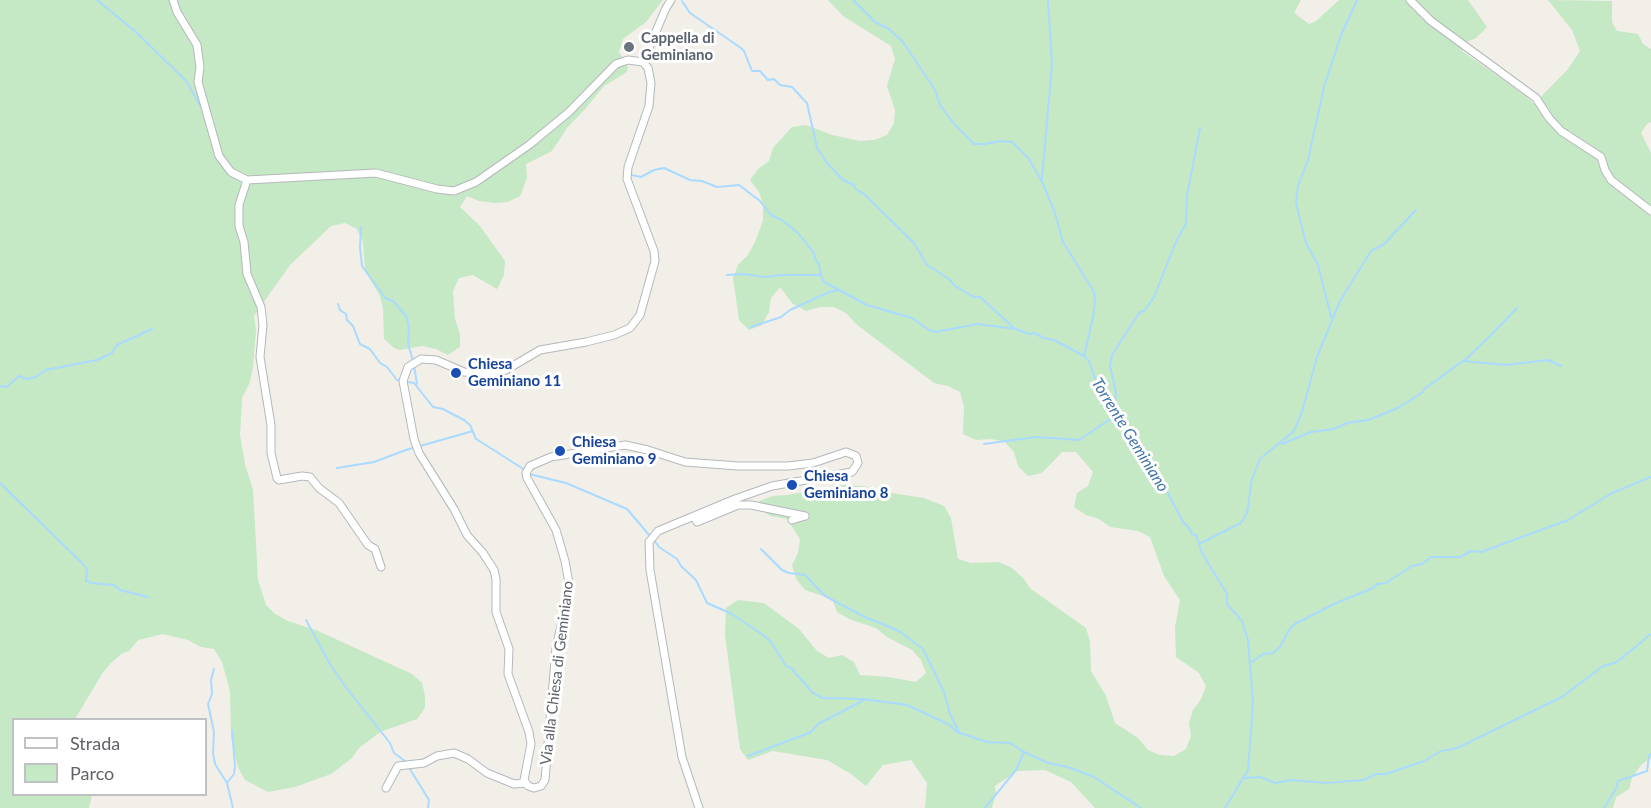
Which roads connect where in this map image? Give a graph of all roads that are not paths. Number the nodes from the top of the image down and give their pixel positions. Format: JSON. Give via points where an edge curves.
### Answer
{"nodes":[{"id":1,"x":173,"y":0,"type":"edge"},
{"id":2,"x":671,"y":0,"type":"edge"},
{"id":3,"x":1410,"y":0,"type":"edge"},
{"id":4,"x":643,"y":62,"type":"junction"},
{"id":5,"x":247,"y":180,"type":"junction"},
{"id":6,"x":1651,"y":211,"type":"edge"},
{"id":7,"x":694,"y":516,"type":"junction"},
{"id":8,"x":792,"y":520,"type":"dead end"},
{"id":9,"x":381,"y":567,"type":"dead end"},
{"id":10,"x":525,"y":783,"type":"junction"},
{"id":11,"x":386,"y":788,"type":"dead end"},
{"id":12,"x":699,"y":808,"type":"edge"}],
"edges":[{"from":1,"to":5,"type":"street","via":[[197,45],[198,82],[219,156],[231,172]]},
{"from":2,"to":4,"type":"street"},
{"from":3,"to":6,"type":"street","via":[[1431,21],[1536,98],[1561,131],[1601,157],[1611,180]]},
{"from":4,"to":5,"type":"street","via":[[628,60],[616,64],[529,146],[476,182],[454,191],[376,173]]},
{"from":4,"to":10,"type":"street","name":"Via alla Chiesa di Geminiano","via":[[651,82],[648,106],[627,179],[655,261],[640,315],[630,328],[614,335],[540,350],[506,370],[486,374],[464,372],[436,360],[421,360],[408,367],[403,381],[419,453],[467,535],[494,570],[496,612],[509,649],[508,674],[531,744]]},
{"from":5,"to":9,"type":"street","via":[[238,205],[239,226],[247,274],[261,307],[260,357],[277,478],[310,477],[339,503],[368,545],[375,549]]},
{"from":7,"to":8,"type":"street","via":[[698,522],[738,505],[751,505],[805,516]]},
{"from":7,"to":10,"type":"street","name":"Via alla Chiesa di Geminiano","via":[[772,486],[849,473],[855,470],[857,459],[846,452],[813,463],[738,466],[685,462],[625,445],[551,457],[530,466],[526,478],[556,530],[569,583],[556,648],[545,780],[534,788]]},
{"from":7,"to":12,"type":"street","name":"Via alla Chiesa di Geminiano","via":[[658,531],[648,548],[682,756]]},
{"from":10,"to":11,"type":"street","via":[[514,784],[487,773],[454,753],[398,766]]}]}
